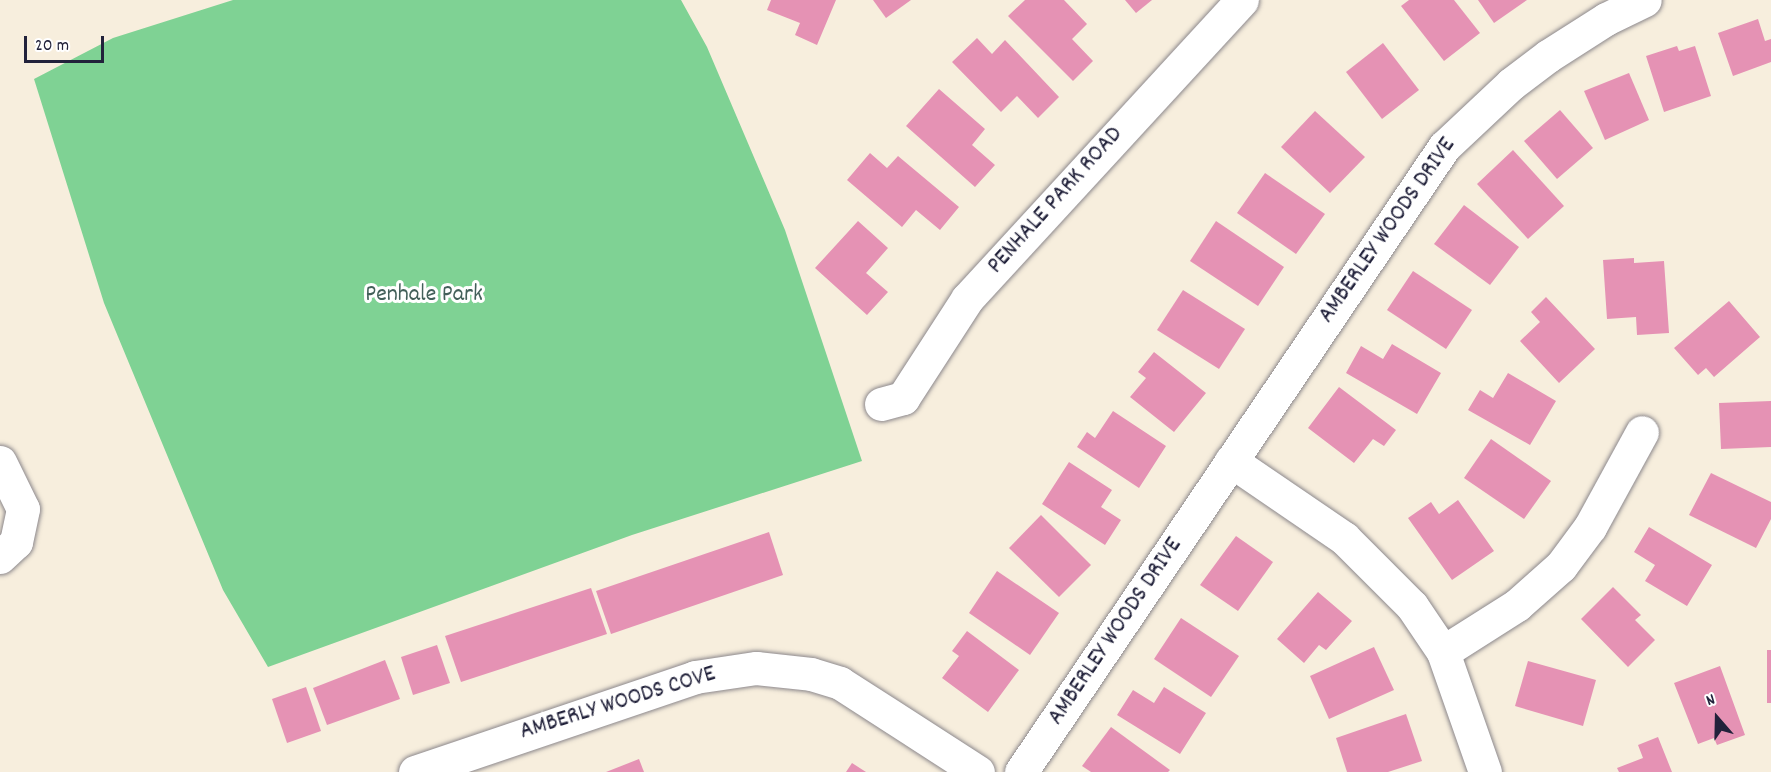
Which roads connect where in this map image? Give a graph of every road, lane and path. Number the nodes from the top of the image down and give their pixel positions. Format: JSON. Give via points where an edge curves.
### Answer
{"nodes":[{"id":1,"x":1242,"y":0,"type":"edge"},
{"id":2,"x":1645,"y":0,"type":"edge"},
{"id":3,"x":881,"y":404,"type":"dead end"},
{"id":4,"x":1642,"y":432,"type":"dead end"},
{"id":5,"x":1231,"y":461,"type":"junction"},
{"id":6,"x":0,"y":462,"type":"edge"},
{"id":7,"x":0,"y":557,"type":"edge"},
{"id":8,"x":1443,"y":652,"type":"junction"},
{"id":9,"x":415,"y":772,"type":"edge"},
{"id":10,"x":978,"y":772,"type":"edge"},
{"id":11,"x":1022,"y":772,"type":"edge"},
{"id":12,"x":1485,"y":772,"type":"edge"}],
"edges":[{"from":1,"to":3,"type":"street","name":"PENHALE PARK ROAD","via":[[967,299],[903,398]]},
{"from":2,"to":5,"type":"street","name":"AMBERLEY WOODS DRIVE","via":[[1606,19],[1548,56],[1504,90],[1444,147]]},
{"from":4,"to":8,"type":"street","via":[[1590,527],[1562,566],[1517,605]]},
{"from":5,"to":8,"type":"street","via":[[1273,487],[1374,563],[1412,606]]},
{"from":5,"to":11,"type":"street","name":"AMBERLEY WOODS DRIVE"},
{"from":6,"to":7,"type":"street","via":[[22,509],[16,542]]},
{"from":8,"to":12,"type":"street"},
{"from":9,"to":10,"type":"street","name":"AMBERLY WOODS COVE","via":[[695,677],[756,668],[802,672],[840,683]]}]}
